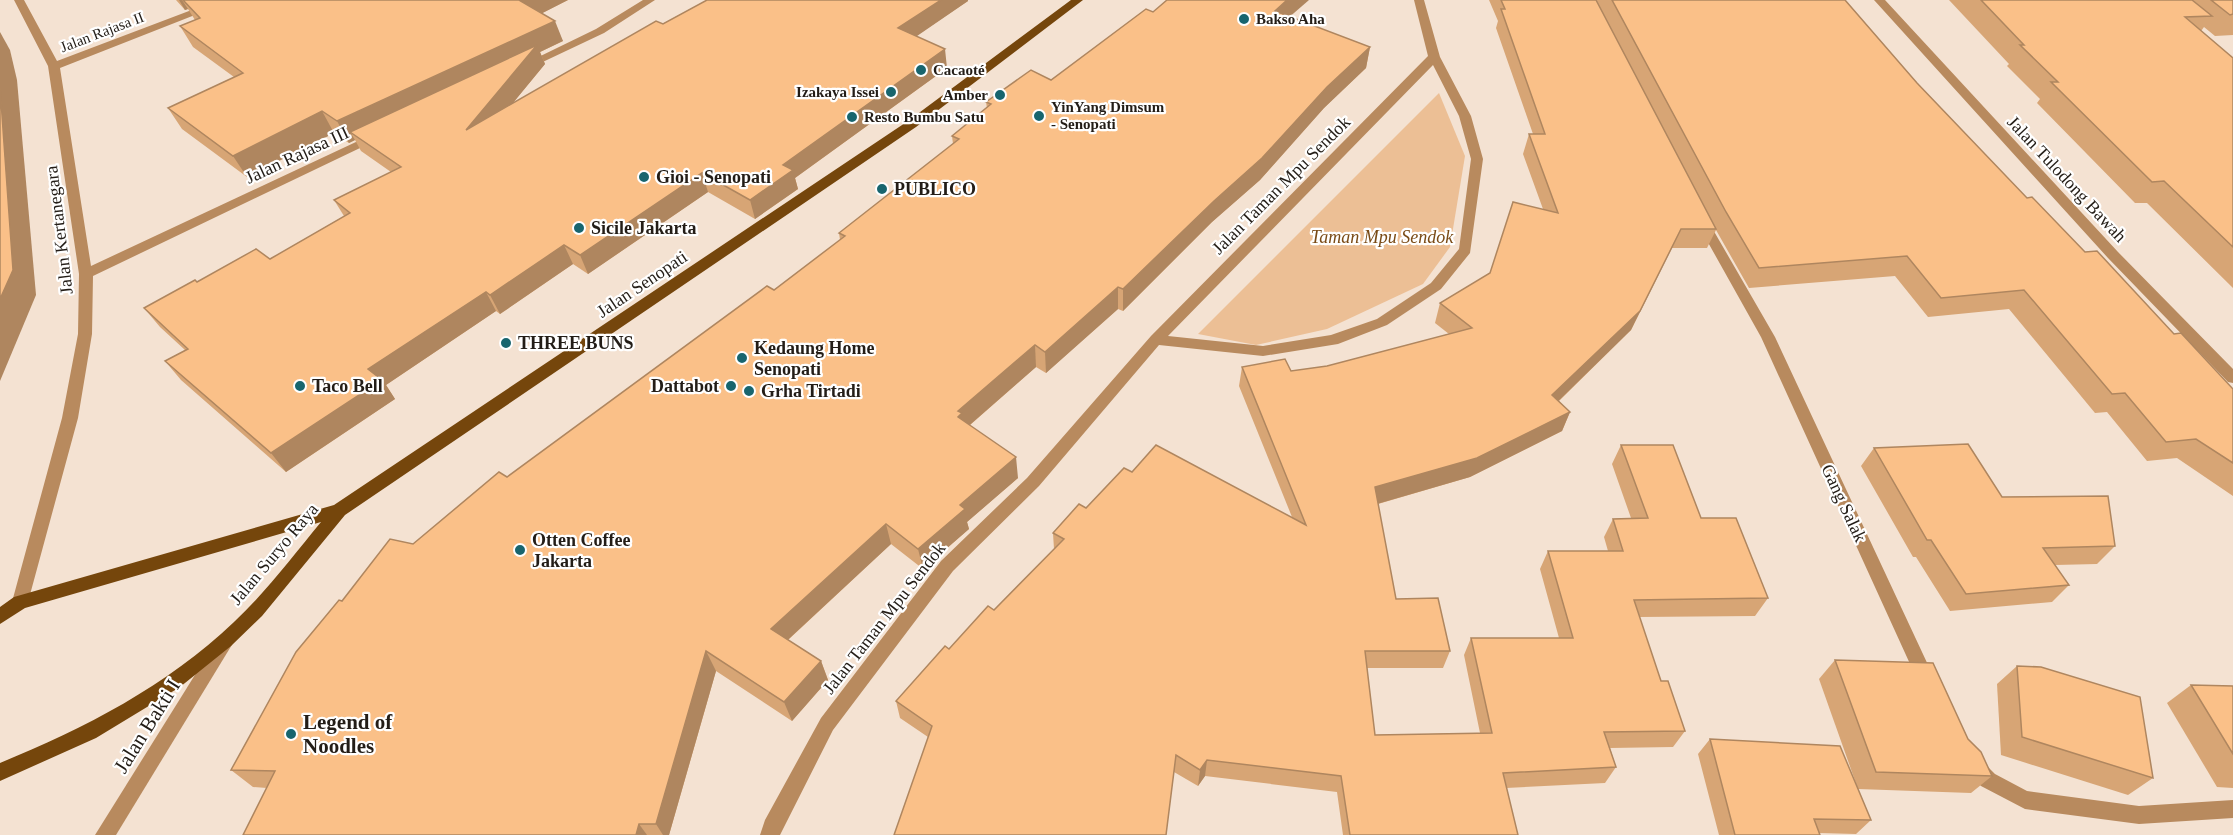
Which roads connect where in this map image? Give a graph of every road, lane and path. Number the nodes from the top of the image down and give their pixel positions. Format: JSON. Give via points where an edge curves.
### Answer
{"nodes":[{"id":1,"x":19,"y":0,"type":"edge"},
{"id":2,"x":228,"y":0,"type":"edge"},
{"id":3,"x":650,"y":0,"type":"edge"},
{"id":4,"x":1078,"y":0,"type":"edge"},
{"id":5,"x":1419,"y":0,"type":"edge"},
{"id":6,"x":1879,"y":0,"type":"edge"},
{"id":7,"x":1434,"y":57,"type":"junction"},
{"id":8,"x":54,"y":66,"type":"junction"},
{"id":9,"x":514,"y":72,"type":"edge"},
{"id":10,"x":385,"y":133,"type":"edge"},
{"id":11,"x":1697,"y":212,"type":"edge"},
{"id":12,"x":86,"y":274,"type":"junction"},
{"id":13,"x":1156,"y":340,"type":"junction"},
{"id":14,"x":2233,"y":378,"type":"edge"},
{"id":15,"x":339,"y":510,"type":"junction"},
{"id":16,"x":20,"y":602,"type":"junction"},
{"id":17,"x":0,"y":617,"type":"edge"},
{"id":18,"x":226,"y":641,"type":"junction"},
{"id":19,"x":1933,"y":696,"type":"edge"},
{"id":20,"x":1965,"y":757,"type":"edge"},
{"id":21,"x":0,"y":772,"type":"edge"},
{"id":22,"x":2233,"y":809,"type":"edge"},
{"id":23,"x":105,"y":835,"type":"edge"},
{"id":24,"x":770,"y":835,"type":"edge"}],
"edges":[{"from":1,"to":8,"type":"street","name":"Jalan Kertanegara"},
{"from":2,"to":8,"type":"street","name":"Jalan Rajasa II"},
{"from":3,"to":9,"type":"street","via":[[600,31]]},
{"from":4,"to":15,"type":"main road","name":"Jalan Senopati","via":[[912,124]]},
{"from":5,"to":7,"type":"street"},
{"from":6,"to":14,"type":"street","name":"Jalan Tulodong Bawah","via":[[2113,255]]},
{"from":7,"to":13,"type":"street","name":"Jalan Taman Mpu Sendok"},
{"from":7,"to":13,"type":"street","via":[[1466,116],[1477,159],[1465,250],[1436,286],[1382,322],[1333,340],[1263,351]]},
{"from":8,"to":12,"type":"street","name":"Jalan Kertanegara"},
{"from":10,"to":12,"type":"street","name":"Jalan Rajasa III"},
{"from":11,"to":19,"type":"street","name":"Gang Salak","via":[[1768,337]]},
{"from":12,"to":16,"type":"street","name":"Jalan Kertanegara","via":[[85,334],[70,418]]},
{"from":13,"to":24,"type":"street","name":"Jalan Taman Mpu Sendok","via":[[1032,482],[947,566],[827,723]]},
{"from":15,"to":16,"type":"main road","name":"Jalan Suryo Raya"},
{"from":15,"to":18,"type":"main road","name":"Jalan Suryo Raya","via":[[291,572]]},
{"from":16,"to":17,"type":"main road","name":"Jalan Suryo Raya"},
{"from":18,"to":21,"type":"main road","name":"Jalan Suryo Raya","via":[[166,687],[114,719]]},
{"from":18,"to":23,"type":"street","name":"Jalan Bakti I"},
{"from":20,"to":22,"type":"street","via":[[1988,780],[2025,800],[2139,815]]}]}
